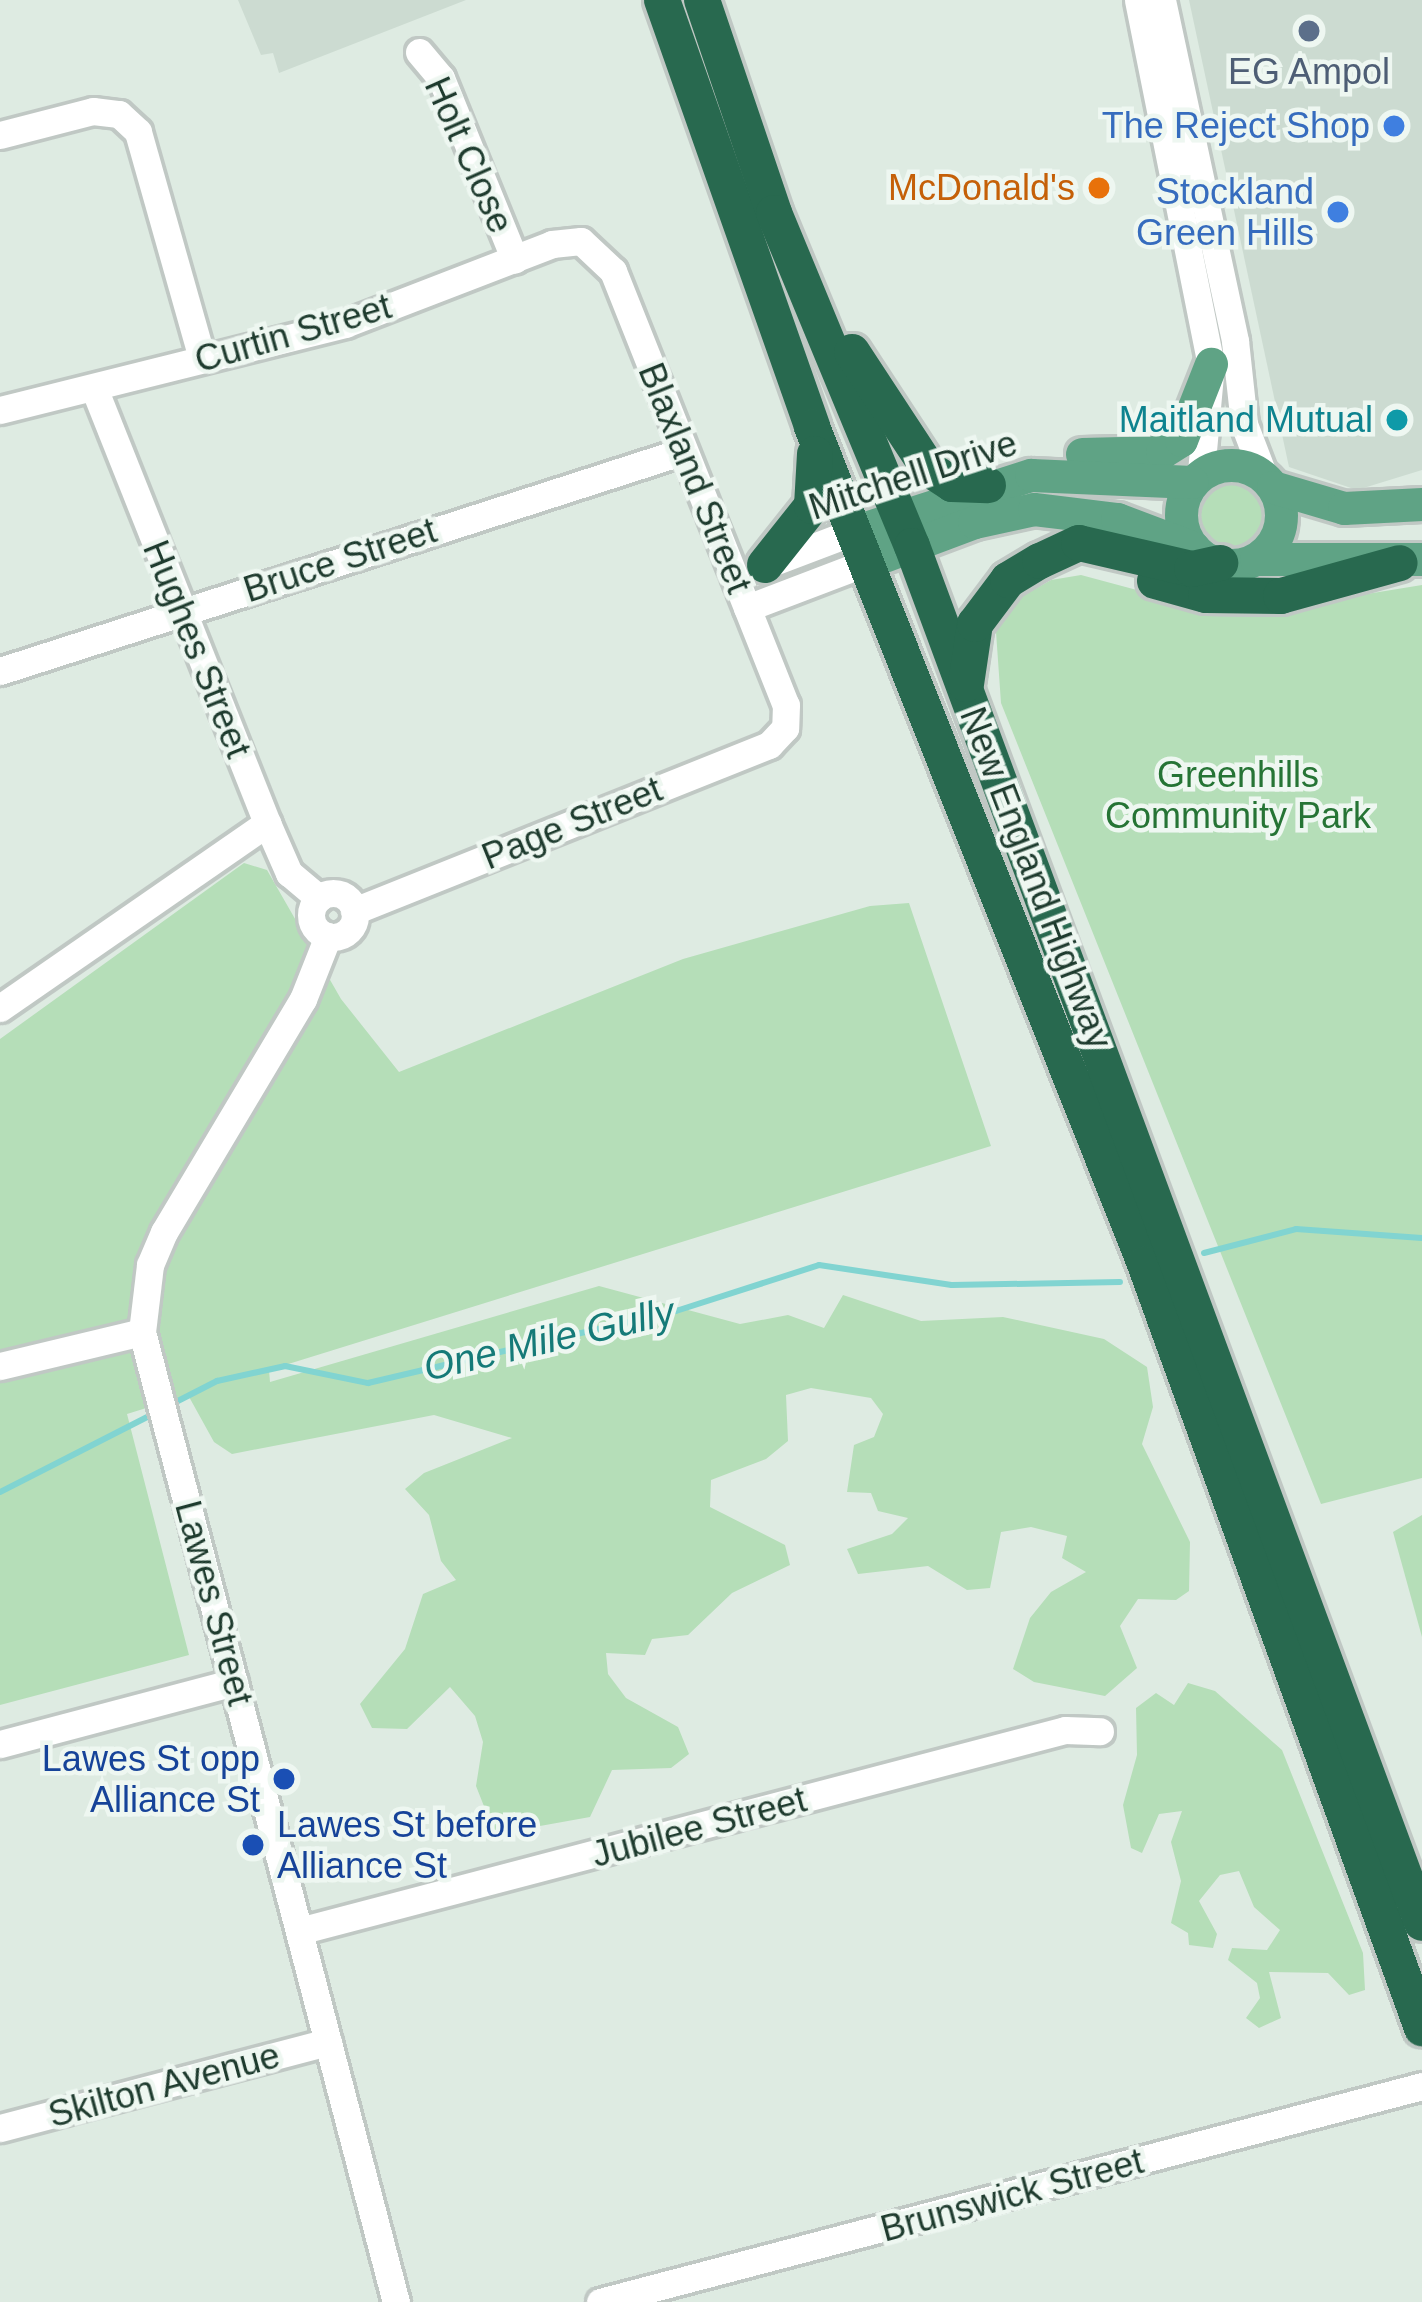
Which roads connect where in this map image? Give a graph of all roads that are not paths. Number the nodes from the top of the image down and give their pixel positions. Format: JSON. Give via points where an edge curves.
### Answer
{"nodes":[{"id":1,"x":662,"y":0,"type":"edge"},
{"id":2,"x":702,"y":0,"type":"edge"},
{"id":3,"x":1138,"y":0,"type":"edge"},
{"id":4,"x":1162,"y":0,"type":"edge"},
{"id":5,"x":419,"y":52,"type":"dead end"},
{"id":6,"x":0,"y":134,"type":"edge"},
{"id":7,"x":581,"y":241,"type":"joint"},
{"id":8,"x":515,"y":260,"type":"junction"},
{"id":9,"x":803,"y":280,"type":"junction"},
{"id":10,"x":202,"y":358,"type":"junction"},
{"id":11,"x":1211,"y":364,"type":"junction"},
{"id":12,"x":94,"y":388,"type":"junction"},
{"id":13,"x":0,"y":410,"type":"edge"},
{"id":14,"x":812,"y":428,"type":"junction"},
{"id":15,"x":681,"y":452,"type":"junction"},
{"id":16,"x":1030,"y":475,"type":"junction"},
{"id":17,"x":1197,"y":477,"type":"junction"},
{"id":18,"x":1269,"y":483,"type":"junction"},
{"id":19,"x":988,"y":484,"type":"junction"},
{"id":20,"x":1412,"y":509,"type":"edge"},
{"id":21,"x":906,"y":530,"type":"junction"},
{"id":22,"x":859,"y":548,"type":"junction"},
{"id":23,"x":1059,"y":556,"type":"junction"},
{"id":24,"x":1223,"y":557,"type":"junction"},
{"id":25,"x":1411,"y":561,"type":"edge"},
{"id":26,"x":749,"y":571,"type":"junction"},
{"id":27,"x":747,"y":608,"type":"junction"},
{"id":28,"x":182,"y":611,"type":"junction"},
{"id":29,"x":0,"y":670,"type":"edge"},
{"id":30,"x":965,"y":700,"type":"junction"},
{"id":31,"x":785,"y":728,"type":"joint"},
{"id":32,"x":267,"y":823,"type":"junction"},
{"id":33,"x":319,"y":898,"type":"junction"},
{"id":34,"x":354,"y":911,"type":"junction"},
{"id":35,"x":328,"y":936,"type":"junction"},
{"id":36,"x":0,"y":1008,"type":"edge"},
{"id":37,"x":142,"y":1332,"type":"junction"},
{"id":38,"x":0,"y":1366,"type":"edge"},
{"id":39,"x":234,"y":1682,"type":"junction"},
{"id":40,"x":1100,"y":1731,"type":"dead end"},
{"id":41,"x":0,"y":1744,"type":"edge"},
{"id":42,"x":1353,"y":1780,"type":"junction"},
{"id":43,"x":1422,"y":1923,"type":"edge"},
{"id":44,"x":299,"y":1931,"type":"junction"},
{"id":45,"x":1422,"y":2028,"type":"edge"},
{"id":46,"x":328,"y":2042,"type":"junction"},
{"id":47,"x":1422,"y":2086,"type":"edge"},
{"id":48,"x":0,"y":2128,"type":"edge"},
{"id":49,"x":396,"y":2302,"type":"edge"},
{"id":50,"x":601,"y":2302,"type":"edge"}],
"edges":[{"from":1,"to":14,"type":"highway","name":"New England Highway"},
{"from":2,"to":9,"type":"highway","name":"New England Highway"},
{"from":3,"to":11,"type":"street"},
{"from":4,"to":18,"type":"street","via":[[1235,341],[1244,424]]},
{"from":5,"to":8,"type":"street","name":"Holt Close","via":[[441,78]]},
{"from":6,"to":10,"type":"street","via":[[93,111],[118,114],[138,132]]},
{"from":7,"to":8,"type":"street","name":"Curtin Street"},
{"from":7,"to":15,"type":"street","name":"Blaxland Street","via":[[613,271]]},
{"from":8,"to":10,"type":"street","name":"Curtin Street","via":[[345,324]]},
{"from":9,"to":19,"type":"highway","via":[[929,469],[952,484]]},
{"from":9,"to":21,"type":"highway","name":"New England Highway"},
{"from":10,"to":12,"type":"street","name":"Curtin Street"},
{"from":11,"to":16,"type":"main road","via":[[1195,418],[1162,452],[1070,454]]},
{"from":11,"to":17,"type":"street"},
{"from":12,"to":13,"type":"street","name":"Curtin Street"},
{"from":12,"to":28,"type":"street","name":"Hughes Street"},
{"from":14,"to":22,"type":"highway","name":"New England Highway"},
{"from":14,"to":26,"type":"highway","via":[[812,506]]},
{"from":15,"to":26,"type":"street","name":"Blaxland Street"},
{"from":15,"to":28,"type":"street","name":"Bruce Street"},
{"from":16,"to":17,"type":"main road","name":"Mitchell Drive"},
{"from":16,"to":19,"type":"main road","name":"Mitchell Drive"},
{"from":17,"to":18,"type":"main road","via":[[1227,465]]},
{"from":17,"to":24,"type":"main road","via":[[1181,521]]},
{"from":18,"to":20,"type":"main road","via":[[1344,508]]},
{"from":18,"to":24,"type":"main road","via":[[1278,533]]},
{"from":19,"to":21,"type":"main road","name":"Mitchell Drive"},
{"from":21,"to":22,"type":"main road","name":"Mitchell Drive"},
{"from":21,"to":24,"type":"main road","name":"Mitchell Drive","via":[[1064,509]]},
{"from":21,"to":30,"type":"highway","name":"New England Highway"},
{"from":22,"to":26,"type":"street","name":"Mitchell Drive"},
{"from":22,"to":27,"type":"street","name":"Mitchell Drive"},
{"from":22,"to":42,"type":"highway","name":"New England Highway"},
{"from":23,"to":24,"type":"highway","via":[[1079,542],[1192,569]]},
{"from":23,"to":25,"type":"highway","via":[[1241,598],[1318,591]]},
{"from":23,"to":30,"type":"highway","via":[[1023,570],[989,600],[969,644]]},
{"from":24,"to":25,"type":"main road","name":"Mitchell Drive"},
{"from":26,"to":27,"type":"street","name":"Blaxland Street"},
{"from":27,"to":31,"type":"street","name":"Blaxland Street","via":[[786,705]]},
{"from":28,"to":29,"type":"street","name":"Bruce Street"},
{"from":28,"to":32,"type":"street","name":"Hughes Street"},
{"from":30,"to":42,"type":"highway","name":"New England Highway"},
{"from":31,"to":34,"type":"street","name":"Page Street","via":[[769,745]]},
{"from":32,"to":33,"type":"street","name":"Hughes Street","via":[[289,873]]},
{"from":32,"to":36,"type":"street"},
{"from":33,"to":34,"type":"street","via":[[340,894]]},
{"from":33,"to":35,"type":"street","via":[[311,917]]},
{"from":34,"to":35,"type":"street","via":[[348,931]]},
{"from":35,"to":37,"type":"street","name":"Lawes Street","via":[[303,999],[164,1232],[150,1265]]},
{"from":37,"to":38,"type":"street"},
{"from":37,"to":39,"type":"street","name":"Lawes Street"},
{"from":39,"to":41,"type":"street"},
{"from":39,"to":44,"type":"street","name":"Lawes Street"},
{"from":40,"to":44,"type":"street","name":"Jubilee Street","via":[[1065,1730]]},
{"from":42,"to":43,"type":"highway"},
{"from":42,"to":45,"type":"highway"},
{"from":44,"to":46,"type":"street","name":"Lawes Street"},
{"from":46,"to":48,"type":"street","name":"Skilton Avenue"},
{"from":46,"to":49,"type":"street","name":"Lawes Street"},
{"from":47,"to":50,"type":"street","name":"Brunswick Street"}]}
